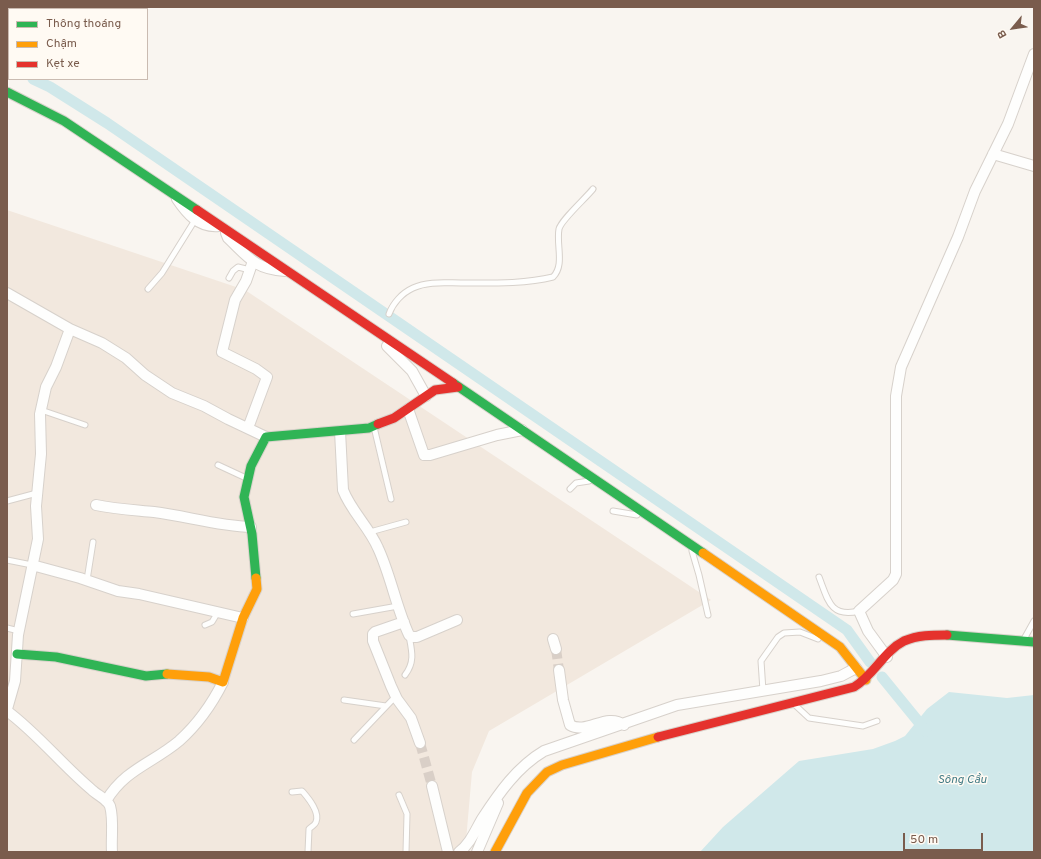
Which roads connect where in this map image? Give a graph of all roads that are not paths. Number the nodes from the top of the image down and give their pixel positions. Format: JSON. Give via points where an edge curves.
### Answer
{"nodes":[{"id":1,"x":1034,"y":54,"type":"edge"},
{"id":2,"x":7,"y":92,"type":"edge"},
{"id":3,"x":993,"y":154,"type":"junction"},
{"id":4,"x":1034,"y":166,"type":"edge"},
{"id":5,"x":593,"y":189,"type":"dead end"},
{"id":6,"x":173,"y":194,"type":"junction"},
{"id":7,"x":195,"y":220,"type":"junction"},
{"id":8,"x":223,"y":227,"type":"junction"},
{"id":9,"x":251,"y":266,"type":"junction"},
{"id":10,"x":287,"y":271,"type":"junction"},
{"id":11,"x":229,"y":278,"type":"dead end"},
{"id":12,"x":148,"y":289,"type":"dead end"},
{"id":13,"x":7,"y":293,"type":"edge"},
{"id":14,"x":388,"y":314,"type":"dead end"},
{"id":15,"x":70,"y":328,"type":"junction"},
{"id":16,"x":381,"y":331,"type":"junction"},
{"id":17,"x":458,"y":387,"type":"junction"},
{"id":18,"x":426,"y":396,"type":"junction"},
{"id":19,"x":41,"y":410,"type":"junction"},
{"id":20,"x":408,"y":410,"type":"junction"},
{"id":21,"x":85,"y":425,"type":"dead end"},
{"id":22,"x":374,"y":426,"type":"junction"},
{"id":23,"x":248,"y":428,"type":"junction"},
{"id":24,"x":522,"y":430,"type":"junction"},
{"id":25,"x":340,"y":431,"type":"junction"},
{"id":26,"x":266,"y":437,"type":"junction"},
{"id":27,"x":218,"y":465,"type":"dead end"},
{"id":28,"x":247,"y":479,"type":"junction"},
{"id":29,"x":600,"y":483,"type":"junction"},
{"id":30,"x":570,"y":489,"type":"dead end"},
{"id":31,"x":37,"y":493,"type":"junction"},
{"id":32,"x":391,"y":499,"type":"dead end"},
{"id":33,"x":7,"y":501,"type":"edge"},
{"id":34,"x":96,"y":505,"type":"dead end"},
{"id":35,"x":613,"y":511,"type":"dead end"},
{"id":36,"x":646,"y":515,"type":"junction"},
{"id":37,"x":406,"y":522,"type":"dead end"},
{"id":38,"x":251,"y":527,"type":"junction"},
{"id":39,"x":370,"y":532,"type":"junction"},
{"id":40,"x":93,"y":542,"type":"dead end"},
{"id":41,"x":690,"y":544,"type":"junction"},
{"id":42,"x":7,"y":560,"type":"edge"},
{"id":43,"x":32,"y":565,"type":"junction"},
{"id":44,"x":819,"y":577,"type":"dead end"},
{"id":45,"x":87,"y":580,"type":"junction"},
{"id":46,"x":398,"y":606,"type":"junction"},
{"id":47,"x":218,"y":611,"type":"junction"},
{"id":48,"x":353,"y":614,"type":"dead end"},
{"id":49,"x":708,"y":615,"type":"dead end"},
{"id":50,"x":860,"y":615,"type":"junction"},
{"id":51,"x":243,"y":618,"type":"junction"},
{"id":52,"x":457,"y":620,"type":"dead end"},
{"id":53,"x":1034,"y":621,"type":"edge"},
{"id":54,"x":404,"y":622,"type":"junction"},
{"id":55,"x":205,"y":624,"type":"dead end"},
{"id":56,"x":7,"y":628,"type":"edge"},
{"id":57,"x":19,"y":631,"type":"junction"},
{"id":58,"x":409,"y":635,"type":"junction"},
{"id":59,"x":553,"y":639,"type":"dead end"},
{"id":60,"x":1023,"y":641,"type":"junction"},
{"id":61,"x":1034,"y":642,"type":"edge"},
{"id":62,"x":835,"y":644,"type":"junction"},
{"id":63,"x":556,"y":649,"type":"tunnel mouth"},
{"id":64,"x":17,"y":654,"type":"junction"},
{"id":65,"x":887,"y":657,"type":"junction"},
{"id":66,"x":856,"y":668,"type":"junction"},
{"id":67,"x":559,"y":670,"type":"tunnel mouth"},
{"id":68,"x":405,"y":675,"type":"dead end"},
{"id":69,"x":866,"y":680,"type":"junction"},
{"id":70,"x":223,"y":682,"type":"junction"},
{"id":71,"x":764,"y":692,"type":"junction"},
{"id":72,"x":396,"y":696,"type":"junction"},
{"id":73,"x":344,"y":700,"type":"dead end"},
{"id":74,"x":793,"y":703,"type":"junction"},
{"id":75,"x":386,"y":706,"type":"junction"},
{"id":76,"x":7,"y":710,"type":"edge"},
{"id":77,"x":877,"y":721,"type":"dead end"},
{"id":78,"x":624,"y":725,"type":"junction"},
{"id":79,"x":354,"y":740,"type":"dead end"},
{"id":80,"x":420,"y":743,"type":"tunnel mouth"},
{"id":81,"x":507,"y":785,"type":"junction"},
{"id":82,"x":432,"y":786,"type":"tunnel mouth"},
{"id":83,"x":292,"y":792,"type":"dead end"},
{"id":84,"x":399,"y":795,"type":"dead end"},
{"id":85,"x":106,"y":801,"type":"junction"},
{"id":86,"x":112,"y":852,"type":"edge"},
{"id":87,"x":308,"y":852,"type":"edge"},
{"id":88,"x":406,"y":852,"type":"edge"},
{"id":89,"x":448,"y":852,"type":"edge"},
{"id":90,"x":459,"y":852,"type":"edge"},
{"id":91,"x":477,"y":852,"type":"edge"},
{"id":92,"x":495,"y":852,"type":"edge"}],
"edges":[{"from":1,"to":3,"type":"street","via":[[1008,124]]},
{"from":2,"to":6,"type":"street","via":[[64,122]]},
{"from":3,"to":4,"type":"street"},
{"from":3,"to":50,"type":"street","via":[[901,367],[896,396],[896,574],[894,580]]},
{"from":5,"to":14,"type":"lane","via":[[561,224],[559,269],[553,277],[496,282],[428,283],[412,288],[400,297]]},
{"from":6,"to":7,"type":"street"},
{"from":6,"to":8,"type":"street"},
{"from":7,"to":8,"type":"street"},
{"from":7,"to":12,"type":"lane","via":[[162,273]]},
{"from":8,"to":9,"type":"street","via":[[228,238]]},
{"from":8,"to":10,"type":"street"},
{"from":9,"to":10,"type":"street"},
{"from":9,"to":11,"type":"lane","via":[[238,267]]},
{"from":9,"to":23,"type":"street","via":[[235,300],[222,352],[256,369],[267,378]]},
{"from":10,"to":16,"type":"street"},
{"from":13,"to":15,"type":"street"},
{"from":15,"to":19,"type":"street","via":[[46,387]]},
{"from":15,"to":23,"type":"street","via":[[126,358],[172,393]]},
{"from":16,"to":17,"type":"street"},
{"from":16,"to":18,"type":"street","via":[[385,345],[412,371]]},
{"from":17,"to":18,"type":"street","via":[[435,390]]},
{"from":17,"to":24,"type":"street"},
{"from":18,"to":20,"type":"street"},
{"from":19,"to":21,"type":"lane"},
{"from":19,"to":31,"type":"street","via":[[41,454]]},
{"from":20,"to":22,"type":"street"},
{"from":20,"to":24,"type":"street","via":[[424,455]]},
{"from":22,"to":25,"type":"street"},
{"from":22,"to":32,"type":"lane"},
{"from":23,"to":26,"type":"street"},
{"from":24,"to":29,"type":"street"},
{"from":25,"to":26,"type":"street"},
{"from":25,"to":39,"type":"street","via":[[343,490]]},
{"from":26,"to":28,"type":"street"},
{"from":27,"to":28,"type":"lane"},
{"from":28,"to":38,"type":"street","via":[[244,497]]},
{"from":29,"to":30,"type":"lane","via":[[585,480],[576,483]]},
{"from":29,"to":36,"type":"street"},
{"from":31,"to":33,"type":"lane"},
{"from":31,"to":43,"type":"street","via":[[38,539]]},
{"from":34,"to":38,"type":"street"},
{"from":35,"to":36,"type":"lane"},
{"from":36,"to":41,"type":"street"},
{"from":37,"to":39,"type":"lane"},
{"from":38,"to":51,"type":"street","via":[[257,589]]},
{"from":39,"to":46,"type":"street","via":[[378,547]]},
{"from":40,"to":45,"type":"lane"},
{"from":41,"to":49,"type":"lane"},
{"from":41,"to":62,"type":"street"},
{"from":42,"to":43,"type":"lane"},
{"from":43,"to":45,"type":"street"},
{"from":43,"to":57,"type":"street"},
{"from":44,"to":50,"type":"lane","via":[[831,606],[837,611]]},
{"from":45,"to":47,"type":"street","via":[[118,591]]},
{"from":46,"to":48,"type":"lane"},
{"from":46,"to":54,"type":"street"},
{"from":47,"to":51,"type":"street"},
{"from":47,"to":55,"type":"lane","via":[[212,622]]},
{"from":50,"to":65,"type":"street"},
{"from":51,"to":70,"type":"street"},
{"from":52,"to":58,"type":"street","via":[[416,637]]},
{"from":53,"to":60,"type":"lane"},
{"from":54,"to":58,"type":"street"},
{"from":54,"to":72,"type":"street","via":[[373,634],[373,641]]},
{"from":56,"to":57,"type":"lane"},
{"from":57,"to":64,"type":"street"},
{"from":58,"to":68,"type":"lane","via":[[413,655],[411,668]]},
{"from":59,"to":63,"type":"street"},
{"from":60,"to":61,"type":"street"},
{"from":60,"to":65,"type":"street","via":[[943,635],[917,636],[904,641]]},
{"from":62,"to":66,"type":"street"},
{"from":62,"to":71,"type":"lane","via":[[800,632],[784,633],[778,637],[761,662]]},
{"from":64,"to":70,"type":"street","via":[[56,657],[146,676],[185,674]]},
{"from":64,"to":76,"type":"street","via":[[15,681]]},
{"from":65,"to":69,"type":"street"},
{"from":66,"to":69,"type":"street"},
{"from":66,"to":71,"type":"street","via":[[822,682]]},
{"from":67,"to":78,"type":"street","via":[[570,725],[577,729],[617,720]]},
{"from":69,"to":74,"type":"street","via":[[854,687]]},
{"from":70,"to":85,"type":"street","via":[[215,698],[192,728],[167,750],[126,776],[113,788]]},
{"from":71,"to":78,"type":"street","via":[[677,705]]},
{"from":72,"to":75,"type":"lane"},
{"from":72,"to":80,"type":"street","via":[[411,718]]},
{"from":73,"to":75,"type":"lane"},
{"from":74,"to":77,"type":"lane","via":[[809,718],[863,726]]},
{"from":74,"to":92,"type":"street","via":[[623,746],[547,772],[527,794]]},
{"from":75,"to":79,"type":"lane"},
{"from":76,"to":85,"type":"street","via":[[50,748],[92,791]]},
{"from":78,"to":81,"type":"street","via":[[544,751],[530,759]]},
{"from":81,"to":90,"type":"street"},
{"from":81,"to":91,"type":"street"},
{"from":82,"to":89,"type":"street"},
{"from":83,"to":87,"type":"lane","via":[[302,791],[318,816],[309,829]]},
{"from":84,"to":88,"type":"lane","via":[[407,814]]},
{"from":85,"to":86,"type":"street","via":[[110,806]]}]}
